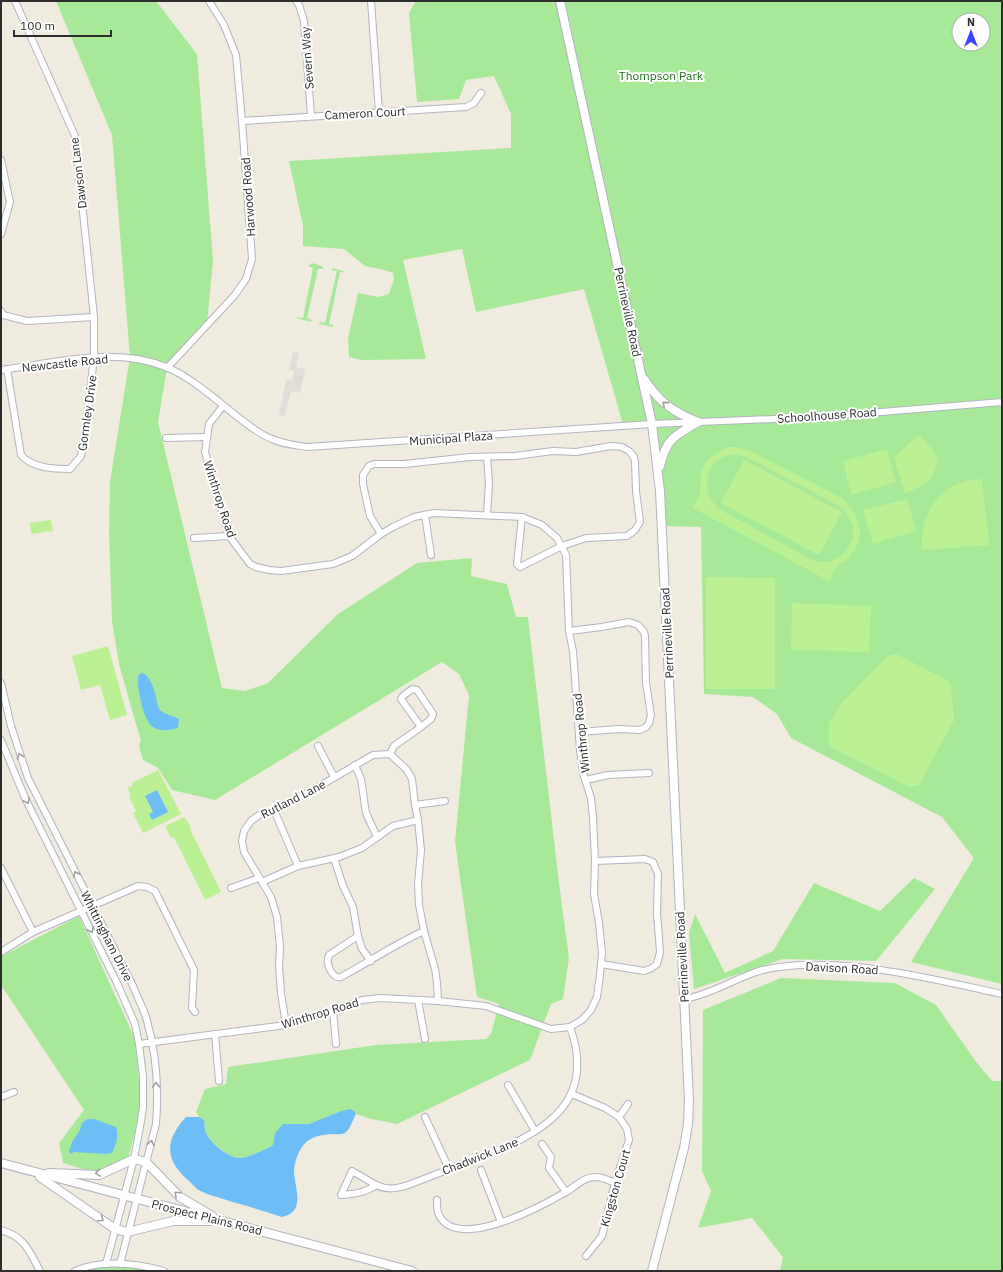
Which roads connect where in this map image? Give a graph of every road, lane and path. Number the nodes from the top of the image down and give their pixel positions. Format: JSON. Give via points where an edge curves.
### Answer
{"nodes":[{"id":1,"x":15,"y":1,"type":"edge"},
{"id":2,"x":209,"y":1,"type":"edge"},
{"id":3,"x":296,"y":1,"type":"edge"},
{"id":4,"x":371,"y":1,"type":"edge"},
{"id":5,"x":560,"y":1,"type":"edge"},
{"id":6,"x":481,"y":94,"type":"dead end"},
{"id":7,"x":379,"y":112,"type":"junction"},
{"id":8,"x":311,"y":116,"type":"junction"},
{"id":9,"x":242,"y":121,"type":"junction"},
{"id":10,"x":1,"y":160,"type":"edge"},
{"id":11,"x":1,"y":234,"type":"edge"},
{"id":12,"x":1,"y":311,"type":"edge"},
{"id":13,"x":94,"y":317,"type":"junction"},
{"id":14,"x":94,"y":357,"type":"junction"},
{"id":15,"x":167,"y":368,"type":"junction"},
{"id":16,"x":4,"y":370,"type":"edge"},
{"id":17,"x":641,"y":374,"type":"junction"},
{"id":18,"x":1002,"y":402,"type":"edge"},
{"id":19,"x":223,"y":406,"type":"junction"},
{"id":20,"x":698,"y":422,"type":"junction"},
{"id":21,"x":652,"y":424,"type":"junction"},
{"id":22,"x":253,"y":428,"type":"joint"},
{"id":23,"x":206,"y":437,"type":"junction"},
{"id":24,"x":166,"y":438,"type":"dead end"},
{"id":25,"x":487,"y":457,"type":"junction"},
{"id":26,"x":658,"y":473,"type":"junction"},
{"id":27,"x":425,"y":515,"type":"junction"},
{"id":28,"x":487,"y":515,"type":"junction"},
{"id":29,"x":522,"y":517,"type":"junction"},
{"id":30,"x":381,"y":534,"type":"junction"},
{"id":31,"x":229,"y":536,"type":"junction"},
{"id":32,"x":194,"y":538,"type":"dead end"},
{"id":33,"x":562,"y":546,"type":"junction"},
{"id":34,"x":431,"y":555,"type":"dead end"},
{"id":35,"x":569,"y":631,"type":"junction"},
{"id":36,"x":1,"y":683,"type":"edge"},
{"id":37,"x":421,"y":727,"type":"junction"},
{"id":38,"x":579,"y":732,"type":"junction"},
{"id":39,"x":1,"y":740,"type":"edge"},
{"id":40,"x":318,"y":746,"type":"dead end"},
{"id":41,"x":390,"y":754,"type":"junction"},
{"id":42,"x":355,"y":765,"type":"junction"},
{"id":43,"x":649,"y":773,"type":"dead end"},
{"id":44,"x":334,"y":777,"type":"junction"},
{"id":45,"x":586,"y":780,"type":"junction"},
{"id":46,"x":445,"y":801,"type":"dead end"},
{"id":47,"x":415,"y":805,"type":"junction"},
{"id":48,"x":274,"y":810,"type":"junction"},
{"id":49,"x":418,"y":820,"type":"junction"},
{"id":50,"x":378,"y":837,"type":"junction"},
{"id":51,"x":334,"y":858,"type":"junction"},
{"id":52,"x":595,"y":861,"type":"junction"},
{"id":53,"x":298,"y":866,"type":"junction"},
{"id":54,"x":1,"y":868,"type":"edge"},
{"id":55,"x":261,"y":880,"type":"junction"},
{"id":56,"x":231,"y":888,"type":"dead end"},
{"id":57,"x":93,"y":906,"type":"junction"},
{"id":58,"x":82,"y":911,"type":"junction"},
{"id":59,"x":424,"y":931,"type":"junction"},
{"id":60,"x":33,"y":932,"type":"junction"},
{"id":61,"x":358,"y":936,"type":"junction"},
{"id":62,"x":1,"y":952,"type":"edge"},
{"id":63,"x":371,"y":961,"type":"junction"},
{"id":64,"x":601,"y":964,"type":"junction"},
{"id":65,"x":1002,"y":994,"type":"edge"},
{"id":66,"x":685,"y":999,"type":"junction"},
{"id":67,"x":418,"y":1000,"type":"junction"},
{"id":68,"x":438,"y":1001,"type":"junction"},
{"id":69,"x":333,"y":1011,"type":"junction"},
{"id":70,"x":195,"y":1012,"type":"dead end"},
{"id":71,"x":286,"y":1025,"type":"junction"},
{"id":72,"x":570,"y":1027,"type":"junction"},
{"id":73,"x":216,"y":1034,"type":"junction"},
{"id":74,"x":425,"y":1039,"type":"dead end"},
{"id":75,"x":152,"y":1042,"type":"junction"},
{"id":76,"x":139,"y":1044,"type":"junction"},
{"id":77,"x":336,"y":1044,"type":"dead end"},
{"id":78,"x":219,"y":1081,"type":"dead end"},
{"id":79,"x":508,"y":1085,"type":"dead end"},
{"id":80,"x":14,"y":1092,"type":"dead end"},
{"id":81,"x":572,"y":1094,"type":"junction"},
{"id":82,"x":1,"y":1097,"type":"edge"},
{"id":83,"x":628,"y":1104,"type":"dead end"},
{"id":84,"x":619,"y":1116,"type":"junction"},
{"id":85,"x":425,"y":1117,"type":"dead end"},
{"id":86,"x":535,"y":1132,"type":"junction"},
{"id":87,"x":542,"y":1144,"type":"dead end"},
{"id":88,"x":134,"y":1159,"type":"junction"},
{"id":89,"x":146,"y":1162,"type":"junction"},
{"id":90,"x":1,"y":1163,"type":"edge"},
{"id":91,"x":449,"y":1169,"type":"junction"},
{"id":92,"x":481,"y":1170,"type":"dead end"},
{"id":93,"x":34,"y":1173,"type":"junction"},
{"id":94,"x":616,"y":1183,"type":"junction"},
{"id":95,"x":376,"y":1185,"type":"junction"},
{"id":96,"x":566,"y":1192,"type":"junction"},
{"id":97,"x":124,"y":1196,"type":"junction"},
{"id":98,"x":136,"y":1199,"type":"junction"},
{"id":99,"x":437,"y":1200,"type":"dead end"},
{"id":100,"x":222,"y":1221,"type":"junction"},
{"id":101,"x":502,"y":1222,"type":"junction"},
{"id":102,"x":115,"y":1229,"type":"junction"},
{"id":103,"x":1,"y":1230,"type":"edge"},
{"id":104,"x":127,"y":1232,"type":"junction"},
{"id":105,"x":586,"y":1256,"type":"dead end"},
{"id":106,"x":106,"y":1264,"type":"junction"},
{"id":107,"x":120,"y":1264,"type":"junction"},
{"id":108,"x":40,"y":1271,"type":"edge"},
{"id":109,"x":75,"y":1271,"type":"edge"},
{"id":110,"x":164,"y":1271,"type":"edge"},
{"id":111,"x":412,"y":1271,"type":"edge"},
{"id":112,"x":652,"y":1271,"type":"edge"}],
"edges":[{"from":1,"to":13,"type":"street","name":"Dawson Lane","via":[[75,136]]},
{"from":2,"to":9,"type":"street","name":"Harwood Road","via":[[224,25],[236,56]]},
{"from":3,"to":8,"type":"street","name":"Severn Way","via":[[304,21]]},
{"from":4,"to":7,"type":"street"},
{"from":5,"to":17,"type":"street","name":"Perrineville Road"},
{"from":6,"to":7,"type":"street","name":"Cameron Court","via":[[474,103],[466,107]]},
{"from":7,"to":8,"type":"street","name":"Cameron Court"},
{"from":8,"to":9,"type":"street","name":"Cameron Court"},
{"from":9,"to":15,"type":"street","name":"Harwood Road","via":[[252,259],[246,279],[234,296]]},
{"from":10,"to":11,"type":"street","via":[[10,202]]},
{"from":12,"to":13,"type":"street","via":[[3,315],[27,321]]},
{"from":13,"to":14,"type":"street","name":"Dawson Lane"},
{"from":14,"to":15,"type":"street","name":"Newcastle Road","via":[[130,357]]},
{"from":14,"to":16,"type":"street","name":"Newcastle Road"},
{"from":14,"to":16,"type":"street","name":"Gormley Drive","via":[[81,456],[70,469],[33,464],[21,455]]},
{"from":15,"to":19,"type":"street","name":"Newcastle Road","via":[[185,377]]},
{"from":20,"to":17,"type":"street","one_way":true,"via":[[674,412],[665,405]]},
{"from":17,"to":21,"type":"street","name":"Perrineville Road"},
{"from":18,"to":20,"type":"street","name":"Schoolhouse Road","via":[[821,417]]},
{"from":19,"to":22,"type":"street","name":"Newcastle Road"},
{"from":19,"to":23,"type":"street","name":"Winthrop Road","via":[[209,424]]},
{"from":20,"to":21,"type":"street","name":"Schoolhouse Road"},
{"from":20,"to":26,"type":"street","via":[[676,434],[668,443]]},
{"from":21,"to":22,"type":"street","name":"Municipal Plaza","via":[[307,447],[271,439]]},
{"from":21,"to":26,"type":"street","name":"Perrineville Road"},
{"from":23,"to":24,"type":"street"},
{"from":23,"to":31,"type":"street","name":"Winthrop Road","via":[[205,452]]},
{"from":25,"to":28,"type":"street"},
{"from":25,"to":30,"type":"street","via":[[369,466],[363,475],[363,484],[370,516]]},
{"from":25,"to":33,"type":"street","via":[[553,451],[576,452],[611,446],[629,451],[634,457],[640,515],[640,522],[635,530],[627,536],[586,538]]},
{"from":26,"to":66,"type":"street","name":"Perrineville Road"},
{"from":27,"to":28,"type":"street","name":"Winthrop Road"},
{"from":27,"to":30,"type":"street","name":"Winthrop Road","via":[[414,517]]},
{"from":27,"to":34,"type":"street"},
{"from":28,"to":29,"type":"street","name":"Winthrop Road"},
{"from":29,"to":33,"type":"street","name":"Winthrop Road","via":[[542,525]]},
{"from":29,"to":33,"type":"street","via":[[518,566]]},
{"from":30,"to":31,"type":"street","name":"Winthrop Road","via":[[352,556],[333,564],[281,571],[250,564]]},
{"from":31,"to":32,"type":"street"},
{"from":33,"to":35,"type":"street","name":"Winthrop Road","via":[[566,555]]},
{"from":35,"to":38,"type":"street","name":"Winthrop Road","via":[[573,651]]},
{"from":35,"to":38,"type":"street","via":[[628,622],[638,625],[645,636],[649,723],[640,730]]},
{"from":57,"to":36,"type":"street","name":"Whittingham Drive","one_way":true,"via":[[28,778],[11,726]]},
{"from":37,"to":37,"type":"street","via":[[433,714],[417,690],[412,689],[401,699]]},
{"from":37,"to":41,"type":"street","via":[[394,746]]},
{"from":38,"to":45,"type":"street","name":"Winthrop Road"},
{"from":39,"to":58,"type":"street","name":"Whittingham Drive","one_way":true,"via":[[25,798]]},
{"from":40,"to":44,"type":"street"},
{"from":41,"to":42,"type":"street","name":"Rutland Lane","via":[[373,755]]},
{"from":41,"to":47,"type":"street","via":[[407,770],[412,779]]},
{"from":42,"to":44,"type":"street","name":"Rutland Lane"},
{"from":42,"to":50,"type":"street","via":[[361,779],[366,813]]},
{"from":43,"to":45,"type":"street","via":[[608,775]]},
{"from":44,"to":48,"type":"street","name":"Rutland Lane"},
{"from":45,"to":52,"type":"street","name":"Winthrop Road","via":[[591,798]]},
{"from":46,"to":47,"type":"street"},
{"from":47,"to":49,"type":"street"},
{"from":48,"to":53,"type":"street"},
{"from":48,"to":55,"type":"street","name":"Rutland Lane","via":[[251,821],[244,831],[242,841],[244,852]]},
{"from":49,"to":50,"type":"street","via":[[387,829]]},
{"from":49,"to":59,"type":"street","via":[[421,850],[419,905]]},
{"from":50,"to":51,"type":"street","via":[[362,848]]},
{"from":51,"to":53,"type":"street"},
{"from":51,"to":61,"type":"street","via":[[353,907]]},
{"from":52,"to":64,"type":"street","name":"Winthrop Road","via":[[594,894],[600,930]]},
{"from":52,"to":64,"type":"street","via":[[645,859],[653,862],[658,874],[660,952],[657,964],[644,971]]},
{"from":53,"to":55,"type":"street"},
{"from":54,"to":60,"type":"street"},
{"from":55,"to":56,"type":"street"},
{"from":55,"to":71,"type":"street","name":"Rutland Lane","via":[[271,898],[277,917],[281,993]]},
{"from":57,"to":58,"type":"street"},
{"from":57,"to":70,"type":"street","via":[[138,886],[154,891],[194,970],[192,1008]]},
{"from":57,"to":75,"type":"street","name":"Whittingham Drive","via":[[133,986],[146,1016]]},
{"from":58,"to":60,"type":"street"},
{"from":58,"to":76,"type":"street","name":"Whittingham Drive","one_way":true,"via":[[117,983],[134,1024]]},
{"from":59,"to":63,"type":"street"},
{"from":59,"to":68,"type":"street","via":[[435,969]]},
{"from":60,"to":62,"type":"street"},
{"from":61,"to":63,"type":"street","via":[[362,950]]},
{"from":61,"to":63,"type":"street","via":[[327,958],[334,976],[341,977]]},
{"from":64,"to":72,"type":"street","name":"Winthrop Road","via":[[597,996],[591,1010],[582,1020]]},
{"from":65,"to":66,"type":"street","name":"Davison Road","via":[[878,969],[817,965],[778,967],[758,972]]},
{"from":66,"to":112,"type":"street","name":"Perrineville Road","via":[[688,1124],[683,1154]]},
{"from":67,"to":68,"type":"street","name":"Winthrop Road"},
{"from":67,"to":69,"type":"street","name":"Winthrop Road","via":[[362,1000]]},
{"from":67,"to":74,"type":"street"},
{"from":68,"to":72,"type":"street","name":"Winthrop Road","via":[[486,1006],[551,1029]]},
{"from":69,"to":71,"type":"street","name":"Winthrop Road"},
{"from":69,"to":77,"type":"street"},
{"from":71,"to":73,"type":"street","name":"Winthrop Road"},
{"from":72,"to":81,"type":"street","name":"Chadwick Lane","via":[[576,1043],[578,1060]]},
{"from":73,"to":75,"type":"street","name":"Winthrop Road"},
{"from":73,"to":78,"type":"street"},
{"from":75,"to":76,"type":"street","name":"Winthrop Road"},
{"from":89,"to":75,"type":"street","name":"Whittingham Drive","one_way":true,"via":[[157,1114]]},
{"from":76,"to":88,"type":"street","name":"Whittingham Drive","via":[[144,1107]]},
{"from":79,"to":86,"type":"street"},
{"from":80,"to":82,"type":"street"},
{"from":81,"to":84,"type":"street"},
{"from":81,"to":86,"type":"street","name":"Chadwick Lane","via":[[560,1111]]},
{"from":83,"to":84,"type":"street"},
{"from":84,"to":94,"type":"street","name":"Kingston Court","via":[[629,1140]]},
{"from":85,"to":91,"type":"street"},
{"from":86,"to":91,"type":"street","name":"Chadwick Lane","via":[[510,1146]]},
{"from":87,"to":96,"type":"street","via":[[551,1157],[549,1168]]},
{"from":88,"to":89,"type":"street"},
{"from":88,"to":93,"type":"street","one_way":true,"via":[[99,1175]]},
{"from":88,"to":97,"type":"street","name":"Whittingham Drive"},
{"from":89,"to":98,"type":"street","name":"Whittingham Drive"},
{"from":100,"to":89,"type":"street","one_way":true,"via":[[180,1197]]},
{"from":90,"to":93,"type":"street","name":"Prospect Plains Road"},
{"from":91,"to":95,"type":"street","name":"Chadwick Lane","via":[[398,1188],[385,1189]]},
{"from":92,"to":101,"type":"street"},
{"from":93,"to":97,"type":"street","name":"Prospect Plains Road"},
{"from":93,"to":102,"type":"street","one_way":true},
{"from":94,"to":96,"type":"street","via":[[601,1177],[587,1178]]},
{"from":94,"to":105,"type":"street","name":"Kingston Court","via":[[602,1236]]},
{"from":95,"to":95,"type":"street","via":[[352,1171],[341,1195],[362,1193]]},
{"from":96,"to":101,"type":"street"},
{"from":97,"to":98,"type":"street","name":"Prospect Plains Road"},
{"from":97,"to":102,"type":"street","name":"Whittingham Drive"},
{"from":98,"to":100,"type":"street","name":"Prospect Plains Road"},
{"from":98,"to":104,"type":"street","name":"Whittingham Drive"},
{"from":99,"to":101,"type":"street","via":[[438,1214],[445,1224],[456,1228],[482,1228]]},
{"from":100,"to":104,"type":"street","via":[[173,1221]]},
{"from":100,"to":111,"type":"street","name":"Prospect Plains Road"},
{"from":102,"to":104,"type":"street"},
{"from":102,"to":106,"type":"street","name":"Whittingham Drive"},
{"from":103,"to":108,"type":"street","via":[[12,1233],[22,1241]]},
{"from":104,"to":107,"type":"street","name":"Whittingham Drive"},
{"from":106,"to":107,"type":"street"},
{"from":106,"to":109,"type":"street"},
{"from":107,"to":110,"type":"street","via":[[146,1266]]}]}
